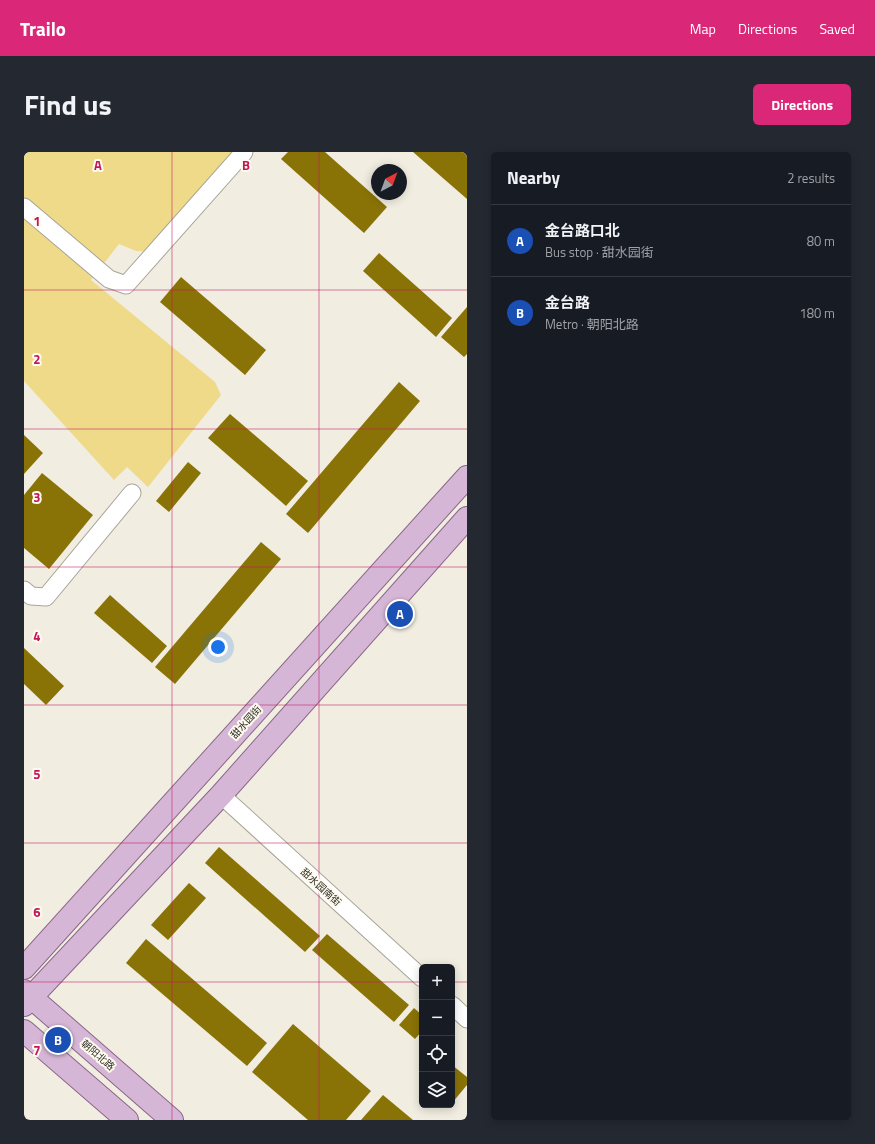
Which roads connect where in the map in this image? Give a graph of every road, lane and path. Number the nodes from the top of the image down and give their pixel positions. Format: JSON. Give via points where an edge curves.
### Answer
{"nodes":[{"id":1,"x":244,"y":152,"type":"edge"},
{"id":2,"x":24,"y":207,"type":"edge"},
{"id":3,"x":467,"y":477,"type":"edge"},
{"id":4,"x":132,"y":493,"type":"dead end"},
{"id":5,"x":467,"y":518,"type":"edge"},
{"id":6,"x":24,"y":590,"type":"edge"},
{"id":7,"x":221,"y":795,"type":"junction"},
{"id":8,"x":24,"y":968,"type":"edge"},
{"id":9,"x":419,"y":975,"type":"edge"},
{"id":10,"x":26,"y":998,"type":"edge"},
{"id":11,"x":455,"y":1008,"type":"edge"},
{"id":12,"x":467,"y":1019,"type":"edge"},
{"id":13,"x":24,"y":1031,"type":"edge"},
{"id":14,"x":128,"y":1120,"type":"edge"},
{"id":15,"x":172,"y":1120,"type":"edge"}],
"edges":[{"from":1,"to":2,"type":"street","via":[[126,285],[109,279]]},
{"from":3,"to":8,"type":"main road","name":"甜水园街"},
{"from":4,"to":6,"type":"street","via":[[46,597],[31,596]]},
{"from":5,"to":7,"type":"main road"},
{"from":7,"to":9,"type":"street","name":"甜水园南街"},
{"from":7,"to":10,"type":"main road"},
{"from":10,"to":15,"type":"main road","name":"朝阳北路"},
{"from":11,"to":12,"type":"street"},
{"from":13,"to":14,"type":"main road"}]}
